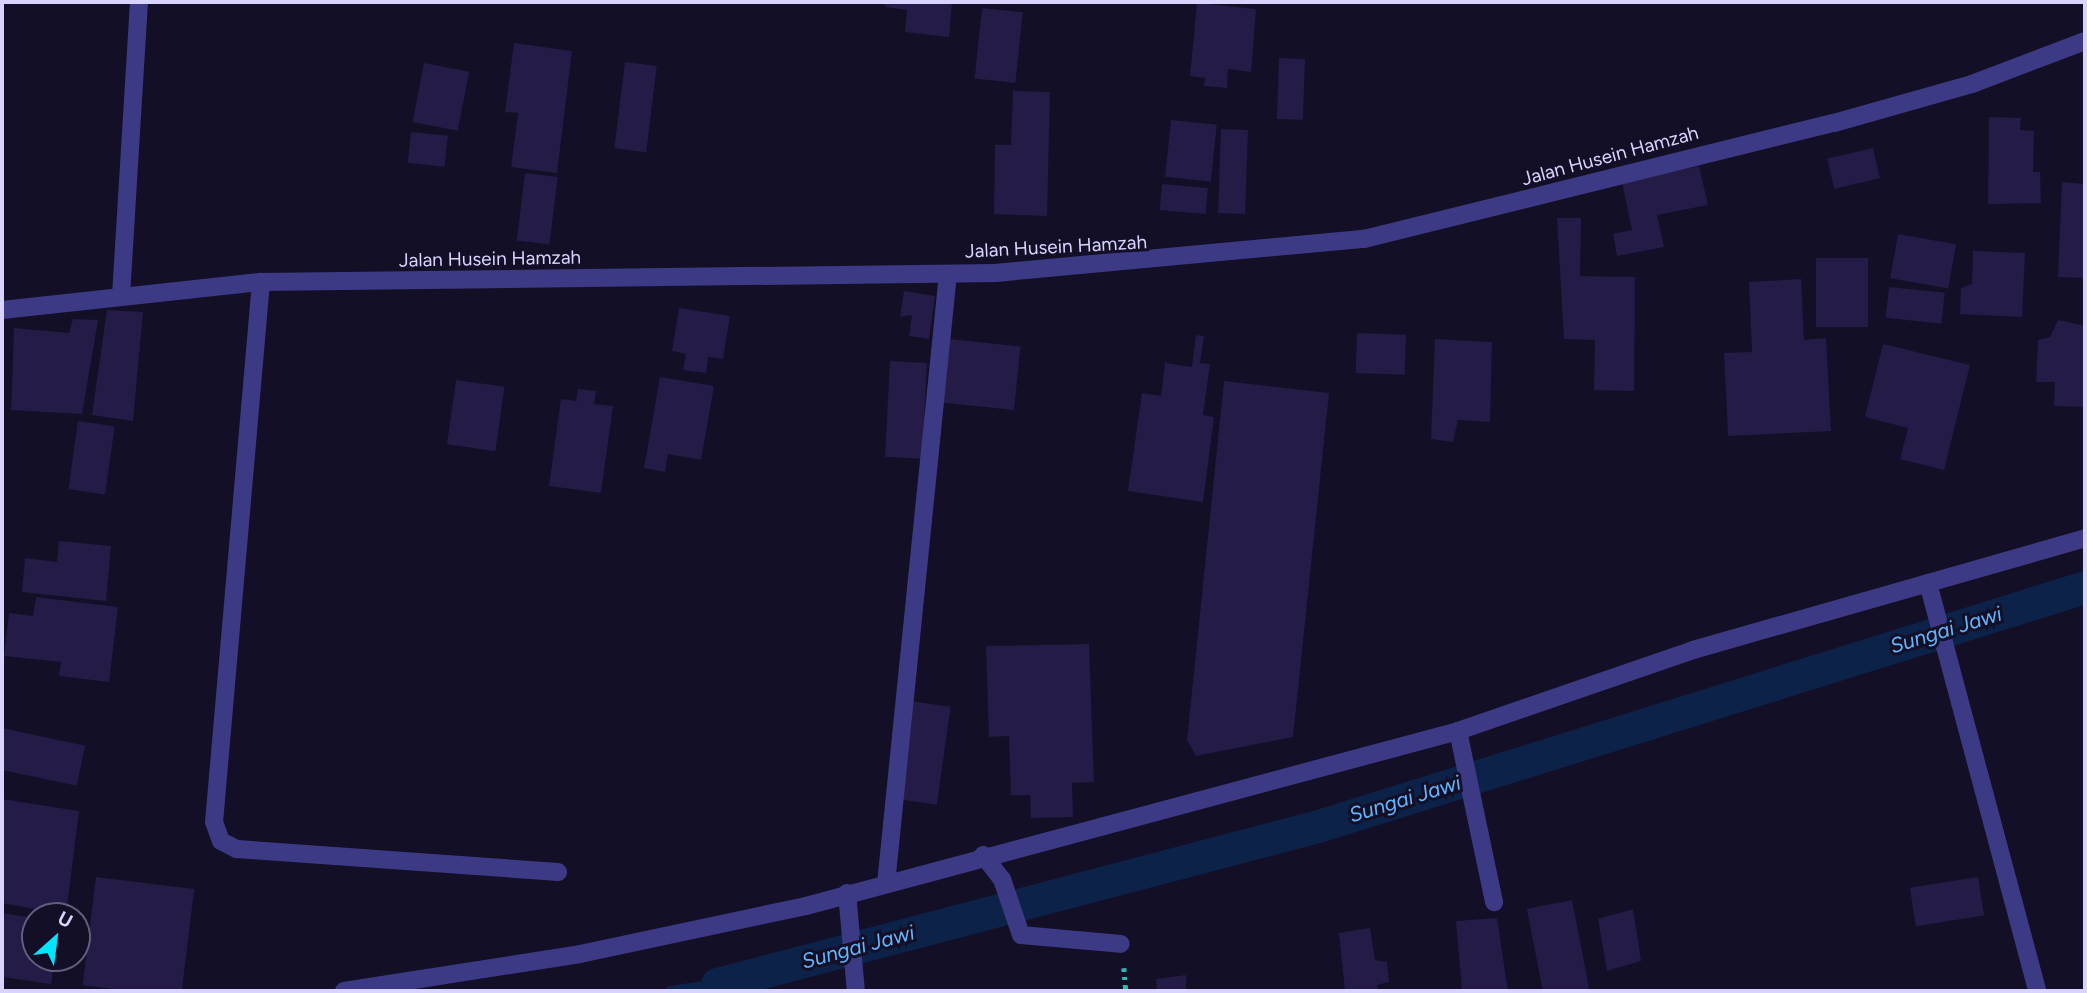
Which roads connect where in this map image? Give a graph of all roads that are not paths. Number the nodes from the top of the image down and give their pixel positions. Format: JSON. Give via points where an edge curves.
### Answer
{"nodes":[{"id":1,"x":139,"y":2,"type":"edge"},
{"id":2,"x":2085,"y":41,"type":"edge"},
{"id":3,"x":948,"y":274,"type":"junction"},
{"id":4,"x":261,"y":282,"type":"junction"},
{"id":5,"x":121,"y":296,"type":"junction"},
{"id":6,"x":2,"y":310,"type":"edge"},
{"id":7,"x":2085,"y":538,"type":"edge"},
{"id":8,"x":1928,"y":583,"type":"junction"},
{"id":9,"x":1458,"y":731,"type":"junction"},
{"id":10,"x":984,"y":855,"type":"junction"},
{"id":11,"x":558,"y":872,"type":"dead end"},
{"id":12,"x":886,"y":884,"type":"junction"},
{"id":13,"x":848,"y":901,"type":"junction"},
{"id":14,"x":1494,"y":902,"type":"dead end"},
{"id":15,"x":1121,"y":944,"type":"dead end"},
{"id":16,"x":344,"y":991,"type":"edge"},
{"id":17,"x":856,"y":991,"type":"edge"},
{"id":18,"x":2037,"y":991,"type":"edge"}],
"edges":[{"from":1,"to":5,"type":"street"},
{"from":2,"to":3,"type":"street","name":"Jalan Husein Hamzah","via":[[1859,116],[1438,225],[1185,260]]},
{"from":3,"to":4,"type":"street","name":"Jalan Husein Hamzah"},
{"from":3,"to":12,"type":"street"},
{"from":4,"to":5,"type":"street","name":"Jalan Husein Hamzah"},
{"from":4,"to":11,"type":"street","via":[[214,822],[222,841],[237,849]]},
{"from":5,"to":6,"type":"street","name":"Jalan Husein Hamzah"},
{"from":7,"to":8,"type":"street"},
{"from":8,"to":9,"type":"street","via":[[1693,650]]},
{"from":8,"to":18,"type":"street","via":[[1947,670]]},
{"from":9,"to":10,"type":"street"},
{"from":9,"to":14,"type":"street"},
{"from":10,"to":12,"type":"street"},
{"from":10,"to":15,"type":"street","via":[[1002,879],[1021,935]]},
{"from":12,"to":13,"type":"street"},
{"from":13,"to":16,"type":"street","via":[[580,954]]},
{"from":13,"to":17,"type":"street"}]}
